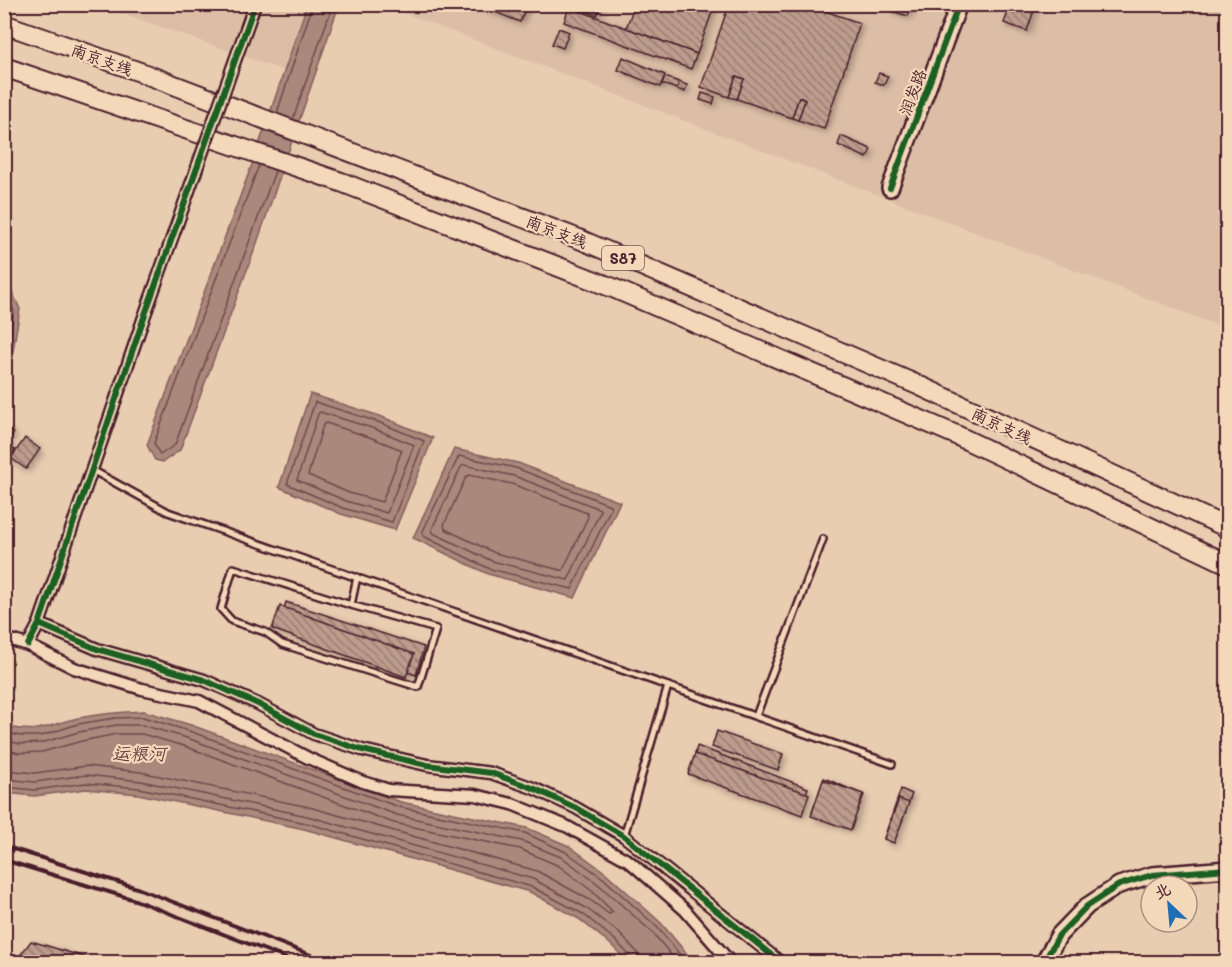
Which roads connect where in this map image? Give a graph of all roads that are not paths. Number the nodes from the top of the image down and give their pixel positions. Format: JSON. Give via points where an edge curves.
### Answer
{"nodes":[{"id":1,"x":255,"y":4,"type":"edge"},
{"id":2,"x":959,"y":4,"type":"edge"},
{"id":3,"x":4,"y":24,"type":"edge"},
{"id":4,"x":4,"y":67,"type":"edge"},
{"id":5,"x":890,"y":188,"type":"dead end"},
{"id":6,"x":92,"y":470,"type":"junction"},
{"id":7,"x":1227,"y":528,"type":"edge"},
{"id":8,"x":823,"y":539,"type":"dead end"},
{"id":9,"x":1227,"y":564,"type":"edge"},
{"id":10,"x":357,"y":578,"type":"junction"},
{"id":11,"x":351,"y":605,"type":"junction"},
{"id":12,"x":39,"y":624,"type":"junction"},
{"id":13,"x":4,"y":639,"type":"edge"},
{"id":14,"x":28,"y":645,"type":"junction"},
{"id":15,"x":668,"y":686,"type":"junction"},
{"id":16,"x":756,"y":717,"type":"junction"},
{"id":17,"x":892,"y":764,"type":"dead end"},
{"id":18,"x":624,"y":836,"type":"junction"},
{"id":19,"x":1227,"y":868,"type":"edge"},
{"id":20,"x":730,"y":963,"type":"edge"},
{"id":21,"x":780,"y":963,"type":"edge"},
{"id":22,"x":1044,"y":963,"type":"edge"}],
"edges":[{"from":1,"to":6,"type":"street","bridge":true},
{"from":2,"to":5,"type":"street","name":"润发路"},
{"from":3,"to":7,"type":"highway","name":"南京支线","number":"S87","via":[[579,239],[920,386]]},
{"from":4,"to":9,"type":"highway","name":"南京支线","number":"S87","via":[[341,182],[613,288],[954,434]]},
{"from":6,"to":10,"type":"lane","via":[[168,512]]},
{"from":6,"to":12,"type":"street"},
{"from":8,"to":16,"type":"lane"},
{"from":10,"to":11,"type":"lane"},
{"from":10,"to":15,"type":"lane"},
{"from":11,"to":11,"type":"lane","via":[[233,568],[221,609],[232,621],[265,632],[282,644],[418,687],[436,629]]},
{"from":12,"to":14,"type":"street"},
{"from":12,"to":18,"type":"street","via":[[97,649],[204,680],[314,734],[353,747],[427,765],[491,773],[533,788]]},
{"from":13,"to":14,"type":"street"},
{"from":14,"to":20,"type":"street","via":[[74,668],[199,701],[363,782],[389,790],[475,795],[512,804],[566,826],[629,861],[686,910]]},
{"from":15,"to":16,"type":"lane"},
{"from":15,"to":18,"type":"lane"},
{"from":16,"to":17,"type":"lane"},
{"from":18,"to":21,"type":"street"},
{"from":19,"to":22,"type":"street","via":[[1152,875],[1119,885],[1087,906],[1059,935]]}]}
